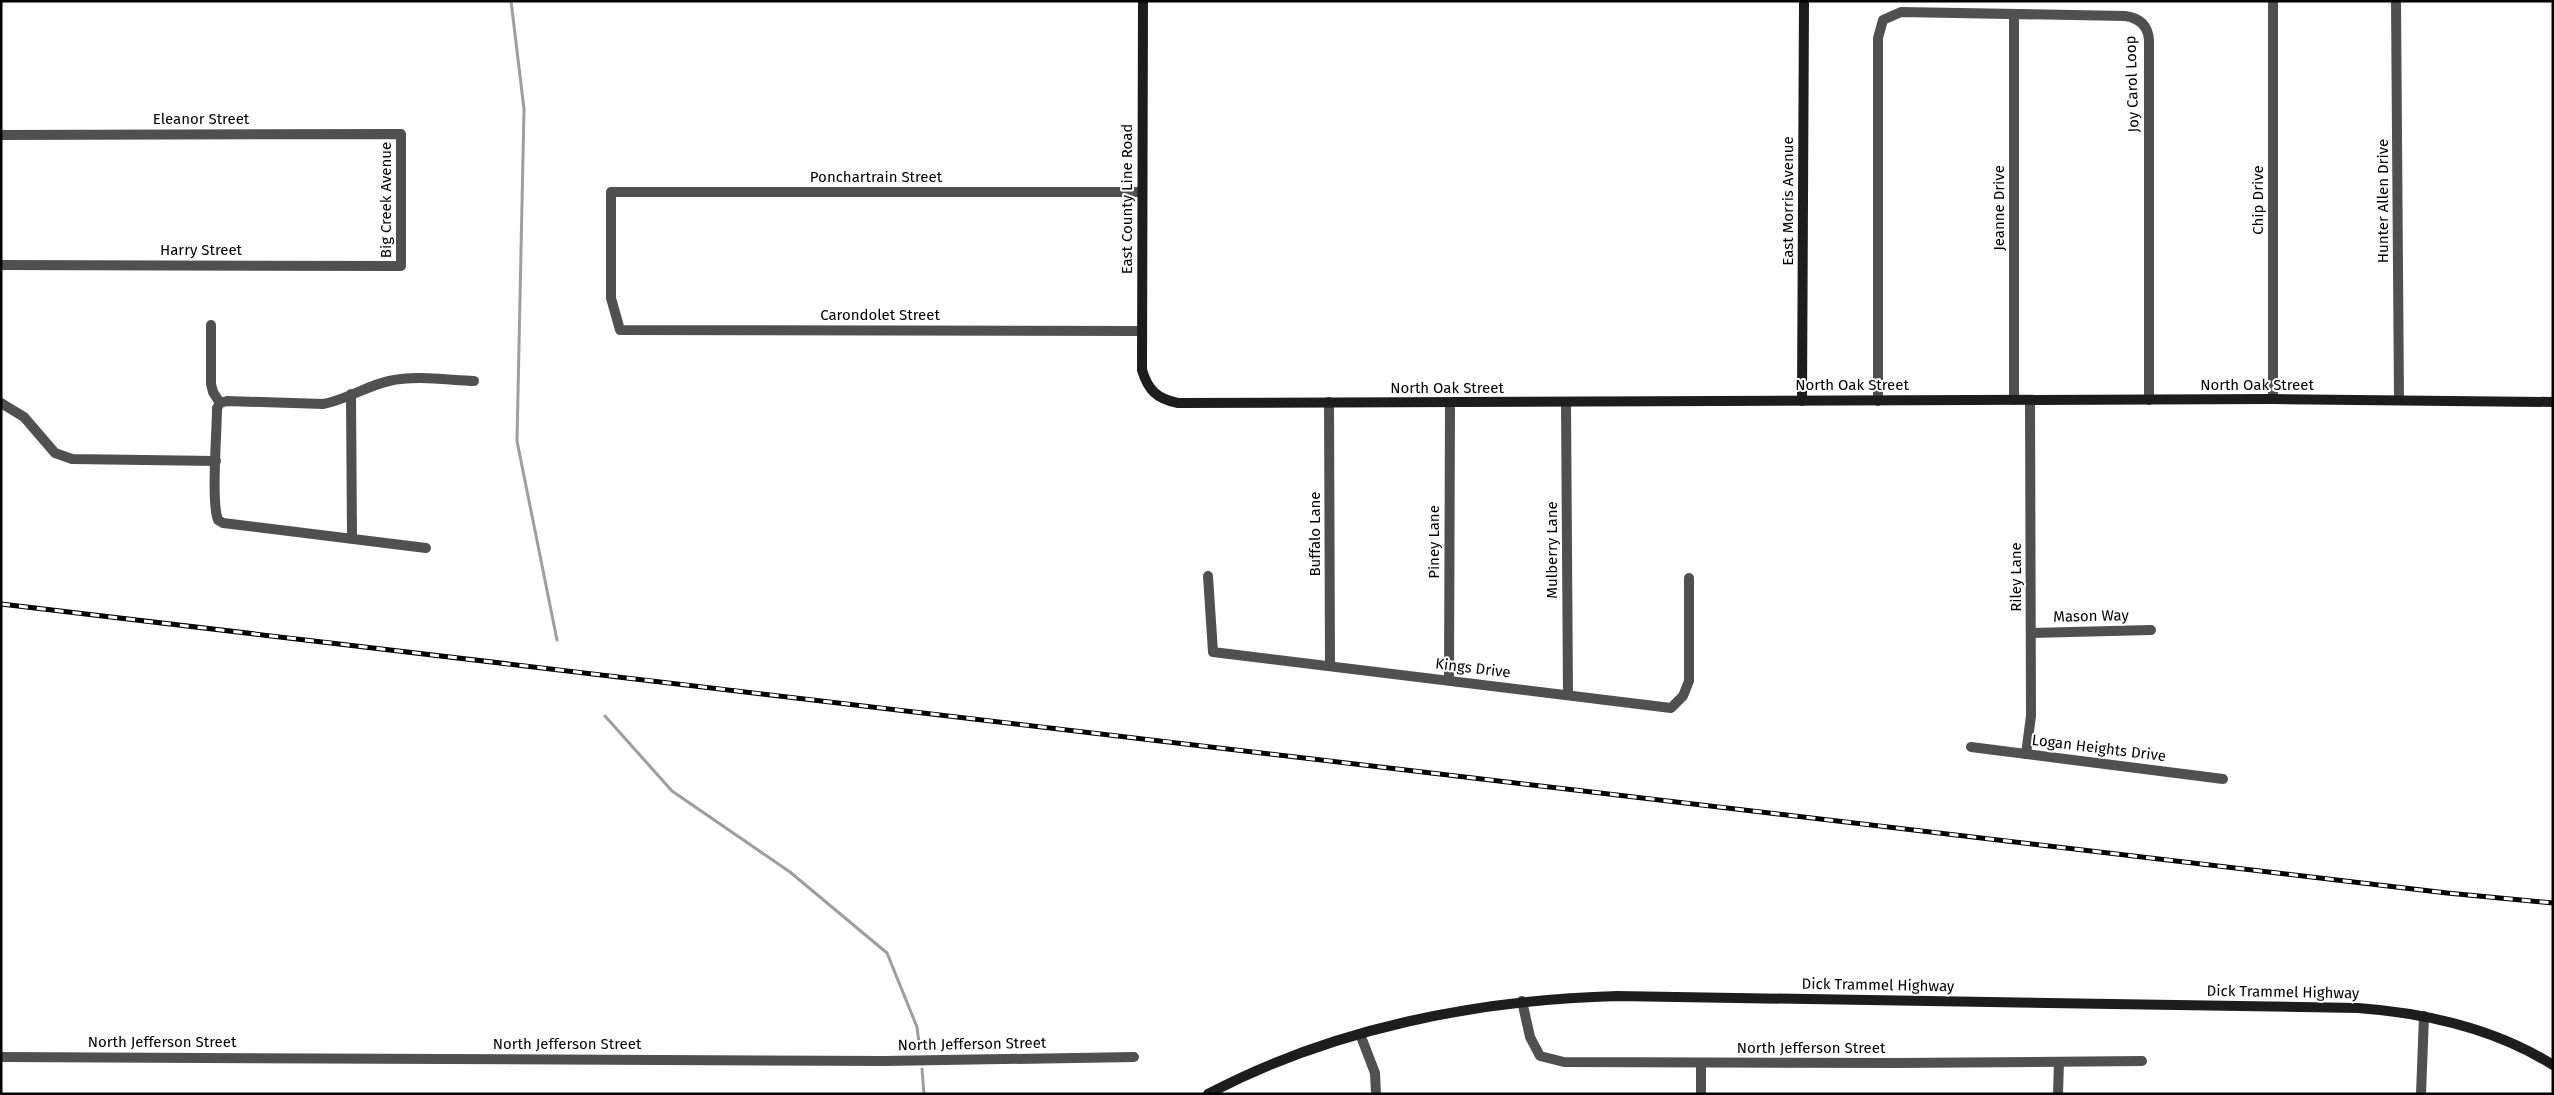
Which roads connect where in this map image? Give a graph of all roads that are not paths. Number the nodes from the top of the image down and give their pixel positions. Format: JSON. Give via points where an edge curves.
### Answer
{"nodes":[{"id":1,"x":1142,"y":1,"type":"edge"},
{"id":2,"x":1804,"y":1,"type":"edge"},
{"id":3,"x":2272,"y":1,"type":"edge"},
{"id":4,"x":2396,"y":1,"type":"edge"},
{"id":5,"x":2014,"y":15,"type":"junction"},
{"id":6,"x":1,"y":134,"type":"edge"},
{"id":7,"x":402,"y":134,"type":"joint"},
{"id":8,"x":1142,"y":192,"type":"junction"},
{"id":9,"x":1,"y":265,"type":"edge"},
{"id":10,"x":400,"y":266,"type":"joint"},
{"id":11,"x":211,"y":325,"type":"dead end"},
{"id":12,"x":620,"y":330,"type":"joint"},
{"id":13,"x":1141,"y":330,"type":"junction"},
{"id":14,"x":474,"y":381,"type":"dead end"},
{"id":15,"x":350,"y":394,"type":"junction"},
{"id":16,"x":1154,"y":394,"type":"joint"},
{"id":17,"x":1802,"y":400,"type":"junction"},
{"id":18,"x":1878,"y":400,"type":"junction"},
{"id":19,"x":2014,"y":400,"type":"junction"},
{"id":20,"x":2030,"y":400,"type":"junction"},
{"id":21,"x":2149,"y":400,"type":"junction"},
{"id":22,"x":2273,"y":400,"type":"junction"},
{"id":23,"x":2399,"y":400,"type":"junction"},
{"id":24,"x":1329,"y":402,"type":"junction"},
{"id":25,"x":2553,"y":402,"type":"edge"},
{"id":26,"x":1,"y":403,"type":"edge"},
{"id":27,"x":220,"y":403,"type":"junction"},
{"id":28,"x":1450,"y":403,"type":"junction"},
{"id":29,"x":1566,"y":404,"type":"junction"},
{"id":30,"x":216,"y":461,"type":"junction"},
{"id":31,"x":352,"y":538,"type":"junction"},
{"id":32,"x":426,"y":548,"type":"dead end"},
{"id":33,"x":1208,"y":576,"type":"dead end"},
{"id":34,"x":1689,"y":578,"type":"dead end"},
{"id":35,"x":2151,"y":630,"type":"dead end"},
{"id":36,"x":2031,"y":632,"type":"junction"},
{"id":37,"x":1330,"y":665,"type":"junction"},
{"id":38,"x":1449,"y":680,"type":"junction"},
{"id":39,"x":1568,"y":695,"type":"junction"},
{"id":40,"x":1971,"y":747,"type":"dead end"},
{"id":41,"x":2026,"y":754,"type":"junction"},
{"id":42,"x":2223,"y":779,"type":"dead end"},
{"id":43,"x":1522,"y":1002,"type":"junction"},
{"id":44,"x":2424,"y":1016,"type":"junction"},
{"id":45,"x":1360,"y":1034,"type":"junction"},
{"id":46,"x":1,"y":1057,"type":"edge"},
{"id":47,"x":1134,"y":1057,"type":"dead end"},
{"id":48,"x":2142,"y":1061,"type":"dead end"},
{"id":49,"x":2059,"y":1062,"type":"junction"},
{"id":50,"x":1701,"y":1063,"type":"junction"},
{"id":51,"x":2553,"y":1065,"type":"edge"},
{"id":52,"x":1208,"y":1094,"type":"edge"},
{"id":53,"x":1376,"y":1094,"type":"edge"},
{"id":54,"x":1701,"y":1094,"type":"edge"},
{"id":55,"x":2058,"y":1094,"type":"edge"},
{"id":56,"x":2421,"y":1094,"type":"edge"}],
"edges":[{"from":1,"to":8,"type":"street","name":"East County Line Road"},
{"from":2,"to":17,"type":"street","name":"East Morris Avenue"},
{"from":3,"to":22,"type":"street","name":"Chip Drive"},
{"from":4,"to":23,"type":"street","name":"Hunter Allen Drive"},
{"from":5,"to":18,"type":"street","name":"Joy Carol Loop","via":[[1901,12],[1883,20],[1878,38]]},
{"from":5,"to":19,"type":"street","name":"Jeanne Drive"},
{"from":5,"to":21,"type":"street","name":"Joy Carol Loop","via":[[2125,16],[2140,20],[2148,33]]},
{"from":6,"to":7,"type":"street","name":"Eleanor Street"},
{"from":7,"to":10,"type":"street","name":"Big Creek Avenue"},
{"from":8,"to":12,"type":"street","name":"Ponchartrain Street","via":[[611,192],[610,298]]},
{"from":8,"to":13,"type":"street","name":"East County Line Road"},
{"from":9,"to":10,"type":"street","name":"Harry Street"},
{"from":11,"to":27,"type":"street","via":[[211,384]]},
{"from":12,"to":13,"type":"street","name":"Carondolet Street"},
{"from":13,"to":16,"type":"street","name":"East County Line Road","via":[[1142,370],[1146,385]]},
{"from":14,"to":15,"type":"street","via":[[404,379]]},
{"from":15,"to":27,"type":"street","via":[[339,401],[323,404]]},
{"from":15,"to":31,"type":"street"},
{"from":16,"to":24,"type":"street","name":"North Oak Street","via":[[1178,403]]},
{"from":17,"to":18,"type":"street","name":"North Oak Street"},
{"from":17,"to":29,"type":"street","name":"North Oak Street"},
{"from":18,"to":19,"type":"street","name":"North Oak Street"},
{"from":19,"to":20,"type":"street","name":"North Oak Street"},
{"from":20,"to":21,"type":"street","name":"North Oak Street"},
{"from":20,"to":36,"type":"street","name":"Riley Lane"},
{"from":21,"to":22,"type":"street","name":"North Oak Street"},
{"from":22,"to":23,"type":"street","name":"North Oak Street"},
{"from":23,"to":25,"type":"street","name":"North Oak Street"},
{"from":24,"to":28,"type":"street","name":"North Oak Street"},
{"from":24,"to":37,"type":"street","name":"Buffalo Lane"},
{"from":26,"to":30,"type":"street","via":[[24,417],[55,453],[72,459]]},
{"from":27,"to":30,"type":"street","via":[[217,408]]},
{"from":28,"to":29,"type":"street","name":"North Oak Street"},
{"from":28,"to":38,"type":"street","name":"Piney Lane"},
{"from":29,"to":39,"type":"street","name":"Mulberry Lane"},
{"from":30,"to":31,"type":"street","via":[[216,511],[220,522]]},
{"from":31,"to":32,"type":"street"},
{"from":33,"to":37,"type":"street","name":"Kings Drive","via":[[1213,652]]},
{"from":34,"to":39,"type":"street","name":"Kings Drive","via":[[1689,681],[1683,696],[1671,708]]},
{"from":35,"to":36,"type":"street","name":"Mason Way"},
{"from":36,"to":41,"type":"street","name":"Riley Lane","via":[[2031,716]]},
{"from":37,"to":38,"type":"street","name":"Kings Drive"},
{"from":38,"to":39,"type":"street","name":"Kings Drive"},
{"from":40,"to":41,"type":"street","name":"Logan Heights Drive"},
{"from":41,"to":42,"type":"street","name":"Logan Heights Drive"},
{"from":43,"to":44,"type":"street","name":"Dick Trammel Highway","via":[[1637,996],[2358,1008]]},
{"from":43,"to":45,"type":"street","name":"Dick Trammel Highway","via":[[1421,1018]]},
{"from":43,"to":50,"type":"street","name":"North Jefferson Street","via":[[1530,1037],[1540,1056],[1550,1061]]},
{"from":44,"to":51,"type":"street","name":"Dick Trammel Highway","via":[[2475,1029],[2514,1044]]},
{"from":44,"to":56,"type":"street"},
{"from":45,"to":52,"type":"street","name":"Dick Trammel Highway","via":[[1275,1064]]},
{"from":45,"to":53,"type":"street","via":[[1375,1073]]},
{"from":46,"to":47,"type":"street","name":"North Jefferson Street","via":[[884,1060]]},
{"from":48,"to":49,"type":"street","name":"North Jefferson Street"},
{"from":49,"to":50,"type":"street","name":"North Jefferson Street"},
{"from":49,"to":55,"type":"street"},
{"from":50,"to":54,"type":"street"}]}
